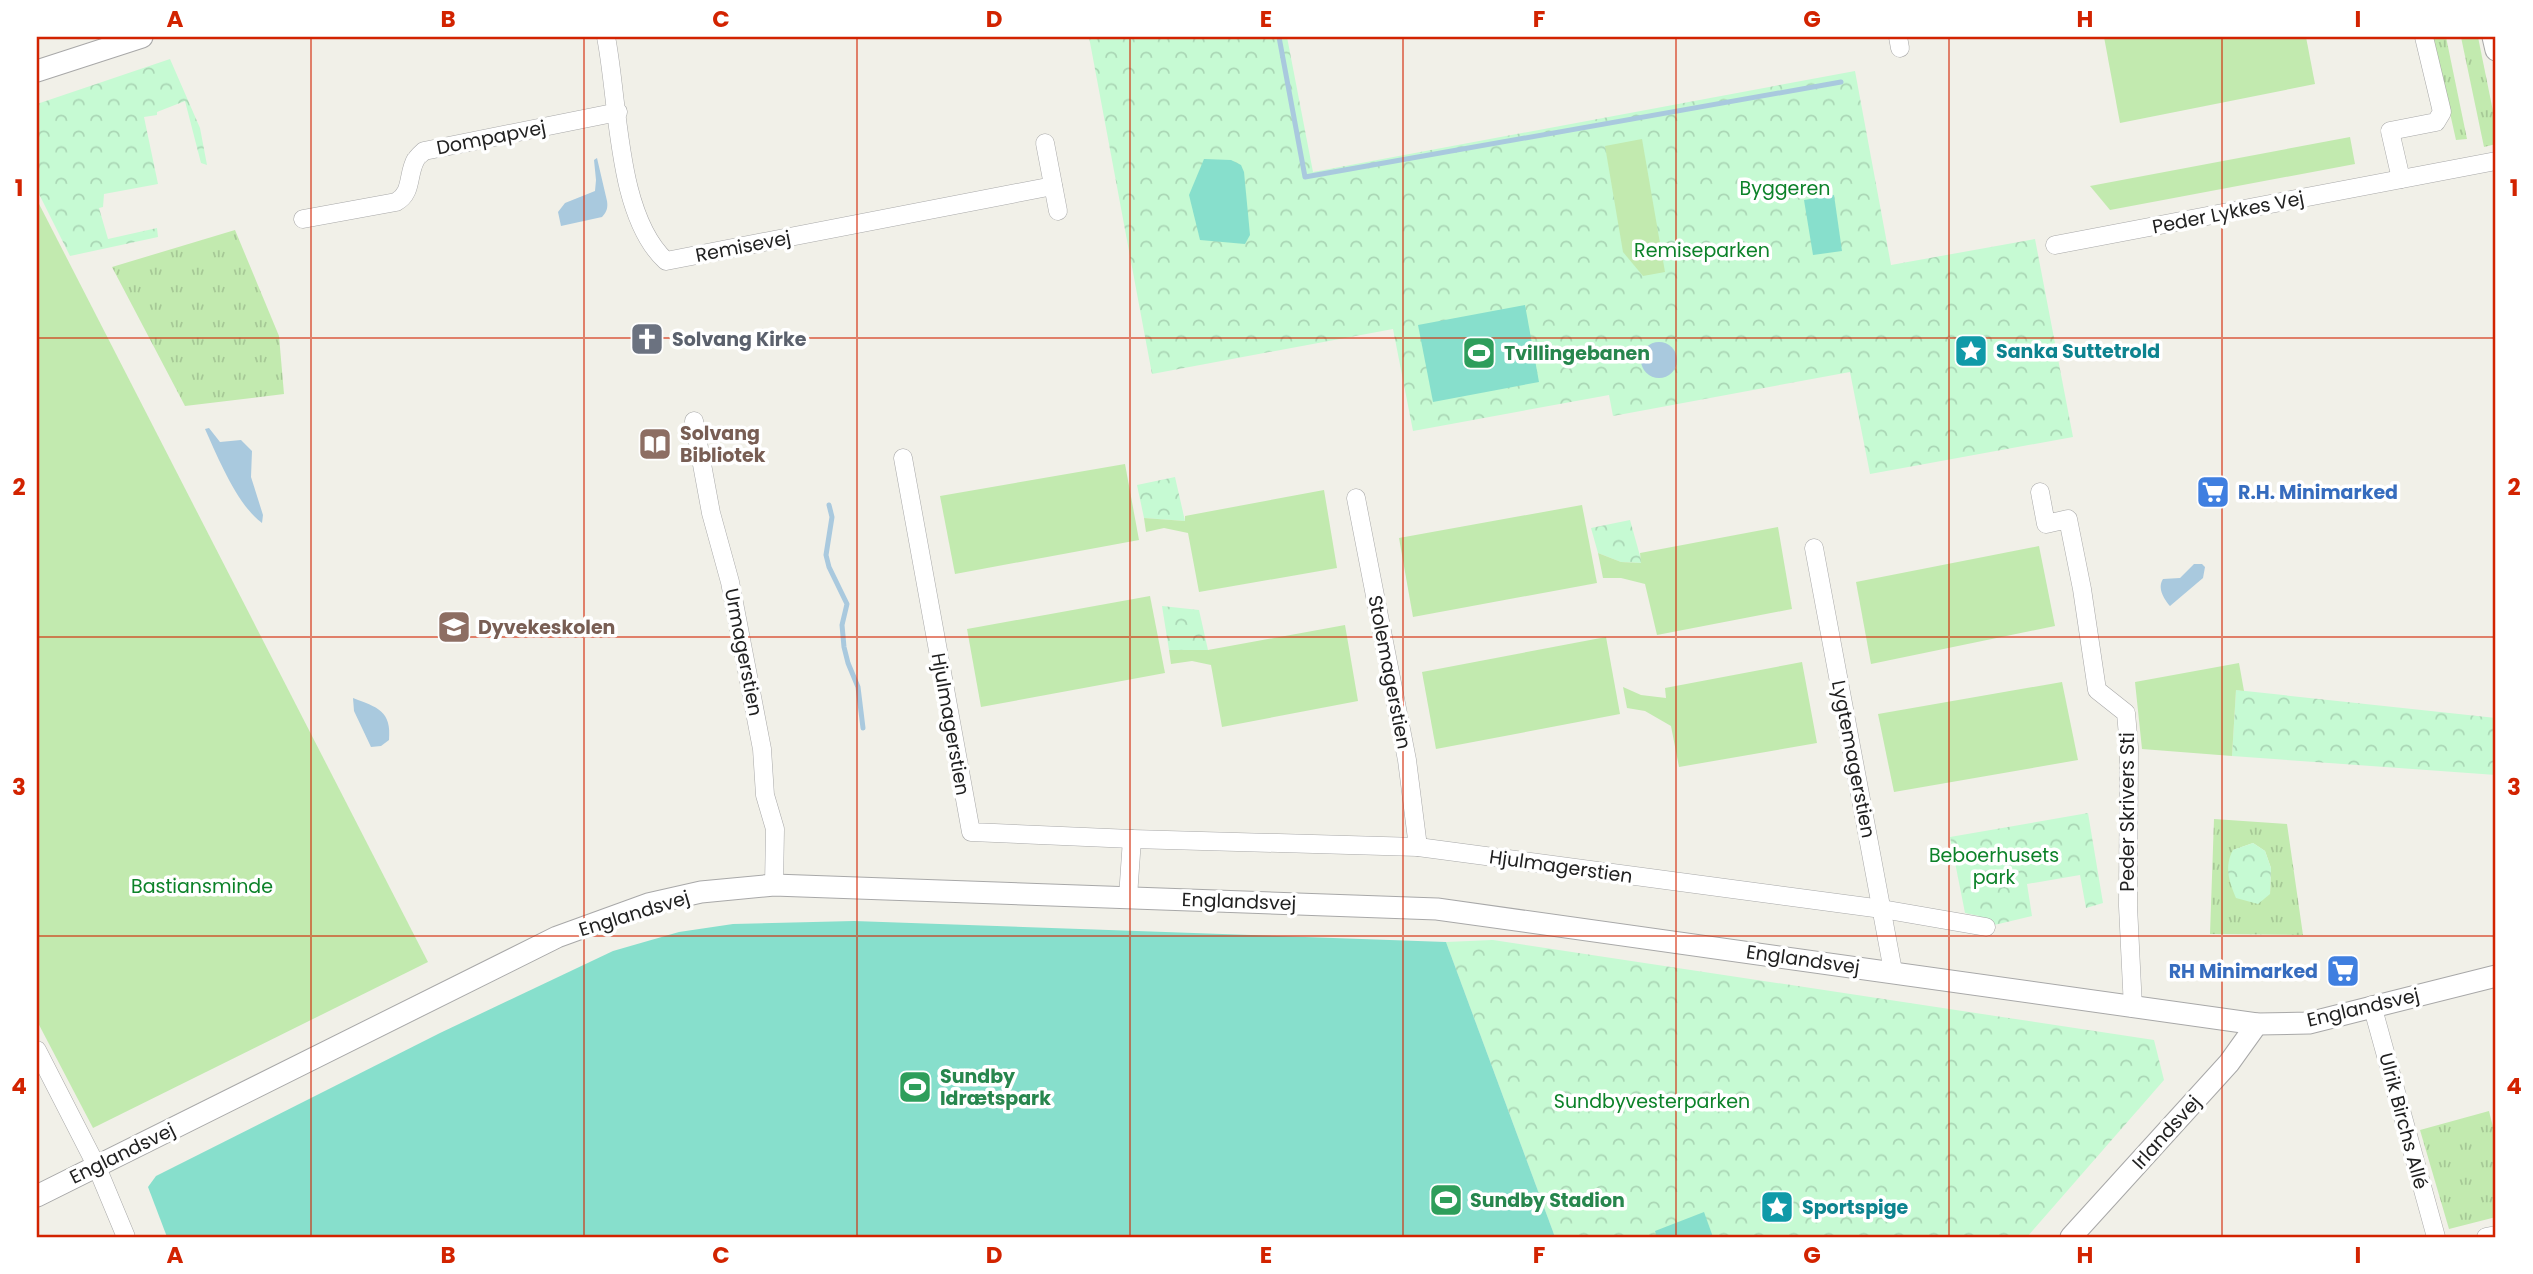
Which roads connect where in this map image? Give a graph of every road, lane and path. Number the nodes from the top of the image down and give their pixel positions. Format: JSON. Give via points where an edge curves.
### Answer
{"nodes":[{"id":1,"x":142,"y":37,"type":"edge"},
{"id":2,"x":606,"y":37,"type":"edge"},
{"id":3,"x":2424,"y":37,"type":"edge"},
{"id":4,"x":2493,"y":37,"type":"edge"},
{"id":5,"x":2496,"y":50,"type":"edge"},
{"id":6,"x":37,"y":71,"type":"edge"},
{"id":7,"x":618,"y":113,"type":"junction"},
{"id":8,"x":1045,"y":143,"type":"dead end"},
{"id":9,"x":2496,"y":161,"type":"edge"},
{"id":10,"x":2401,"y":179,"type":"junction"},
{"id":11,"x":1053,"y":186,"type":"junction"},
{"id":12,"x":1058,"y":211,"type":"dead end"},
{"id":13,"x":303,"y":219,"type":"dead end"},
{"id":14,"x":2055,"y":245,"type":"dead end"},
{"id":15,"x":694,"y":421,"type":"dead end"},
{"id":16,"x":903,"y":458,"type":"dead end"},
{"id":17,"x":2040,"y":492,"type":"dead end"},
{"id":18,"x":1356,"y":498,"type":"dead end"},
{"id":19,"x":1814,"y":548,"type":"dead end"},
{"id":20,"x":1132,"y":839,"type":"junction"},
{"id":21,"x":1418,"y":847,"type":"junction"},
{"id":22,"x":774,"y":885,"type":"junction"},
{"id":23,"x":1128,"y":897,"type":"junction"},
{"id":24,"x":1882,"y":909,"type":"junction"},
{"id":25,"x":1986,"y":927,"type":"dead end"},
{"id":26,"x":1893,"y":971,"type":"junction"},
{"id":27,"x":2496,"y":976,"type":"edge"},
{"id":28,"x":2372,"y":1005,"type":"junction"},
{"id":29,"x":2133,"y":1008,"type":"junction"},
{"id":30,"x":2257,"y":1024,"type":"junction"},
{"id":31,"x":37,"y":1050,"type":"edge"},
{"id":32,"x":96,"y":1165,"type":"junction"},
{"id":33,"x":37,"y":1196,"type":"edge"},
{"id":34,"x":2496,"y":1235,"type":"edge"},
{"id":35,"x":126,"y":1237,"type":"edge"},
{"id":36,"x":2071,"y":1237,"type":"edge"},
{"id":37,"x":2436,"y":1237,"type":"edge"},
{"id":38,"x":2486,"y":1237,"type":"edge"}],
"edges":[{"from":1,"to":6,"type":"street"},
{"from":2,"to":7,"type":"street","name":"Remisevej"},
{"from":3,"to":10,"type":"street","via":[[2442,112],[2436,122],[2390,131]]},
{"from":4,"to":5,"type":"street"},
{"from":7,"to":11,"type":"street","name":"Remisevej","via":[[635,211],[656,252],[666,261]]},
{"from":7,"to":13,"type":"street","name":"Dompapvej","via":[[425,150],[416,159],[403,198],[396,202]]},
{"from":8,"to":11,"type":"street"},
{"from":9,"to":10,"type":"street","name":"Peder Lykkes Vej"},
{"from":10,"to":14,"type":"street","name":"Peder Lykkes Vej"},
{"from":11,"to":12,"type":"street"},
{"from":15,"to":22,"type":"street","name":"Urmagerstien","via":[[762,748],[765,795],[775,828]]},
{"from":16,"to":20,"type":"street","name":"Hjulmagerstien","via":[[971,832]]},
{"from":17,"to":29,"type":"street","name":"Peder Skrivers Sti","via":[[2046,524],[2068,519],[2097,690],[2126,713]]},
{"from":18,"to":21,"type":"street","name":"Stolemagerstien","via":[[1407,760]]},
{"from":19,"to":24,"type":"street","name":"Lygtemagerstien"},
{"from":20,"to":21,"type":"street","name":"Hjulmagerstien"},
{"from":20,"to":23,"type":"street"},
{"from":21,"to":24,"type":"street","name":"Hjulmagerstien"},
{"from":22,"to":23,"type":"street","name":"Englandsvej"},
{"from":22,"to":32,"type":"street","name":"Englandsvej","via":[[701,892],[648,904],[557,937]]},
{"from":23,"to":26,"type":"street","name":"Englandsvej","via":[[1437,909]]},
{"from":24,"to":25,"type":"street","name":"Hjulmagerstien"},
{"from":24,"to":26,"type":"street","name":"Lygtemagerstien"},
{"from":26,"to":29,"type":"street","name":"Englandsvej"},
{"from":27,"to":28,"type":"street","name":"Englandsvej"},
{"from":28,"to":30,"type":"street","name":"Englandsvej","via":[[2309,1023]]},
{"from":28,"to":37,"type":"street","name":"Ulrik Birchs Allé"},
{"from":29,"to":30,"type":"street","name":"Englandsvej"},
{"from":30,"to":36,"type":"street","name":"Irlandsvej","via":[[2229,1063]]},
{"from":31,"to":32,"type":"street"},
{"from":32,"to":33,"type":"street","name":"Englandsvej"},
{"from":32,"to":35,"type":"street"},
{"from":34,"to":38,"type":"street"}]}
